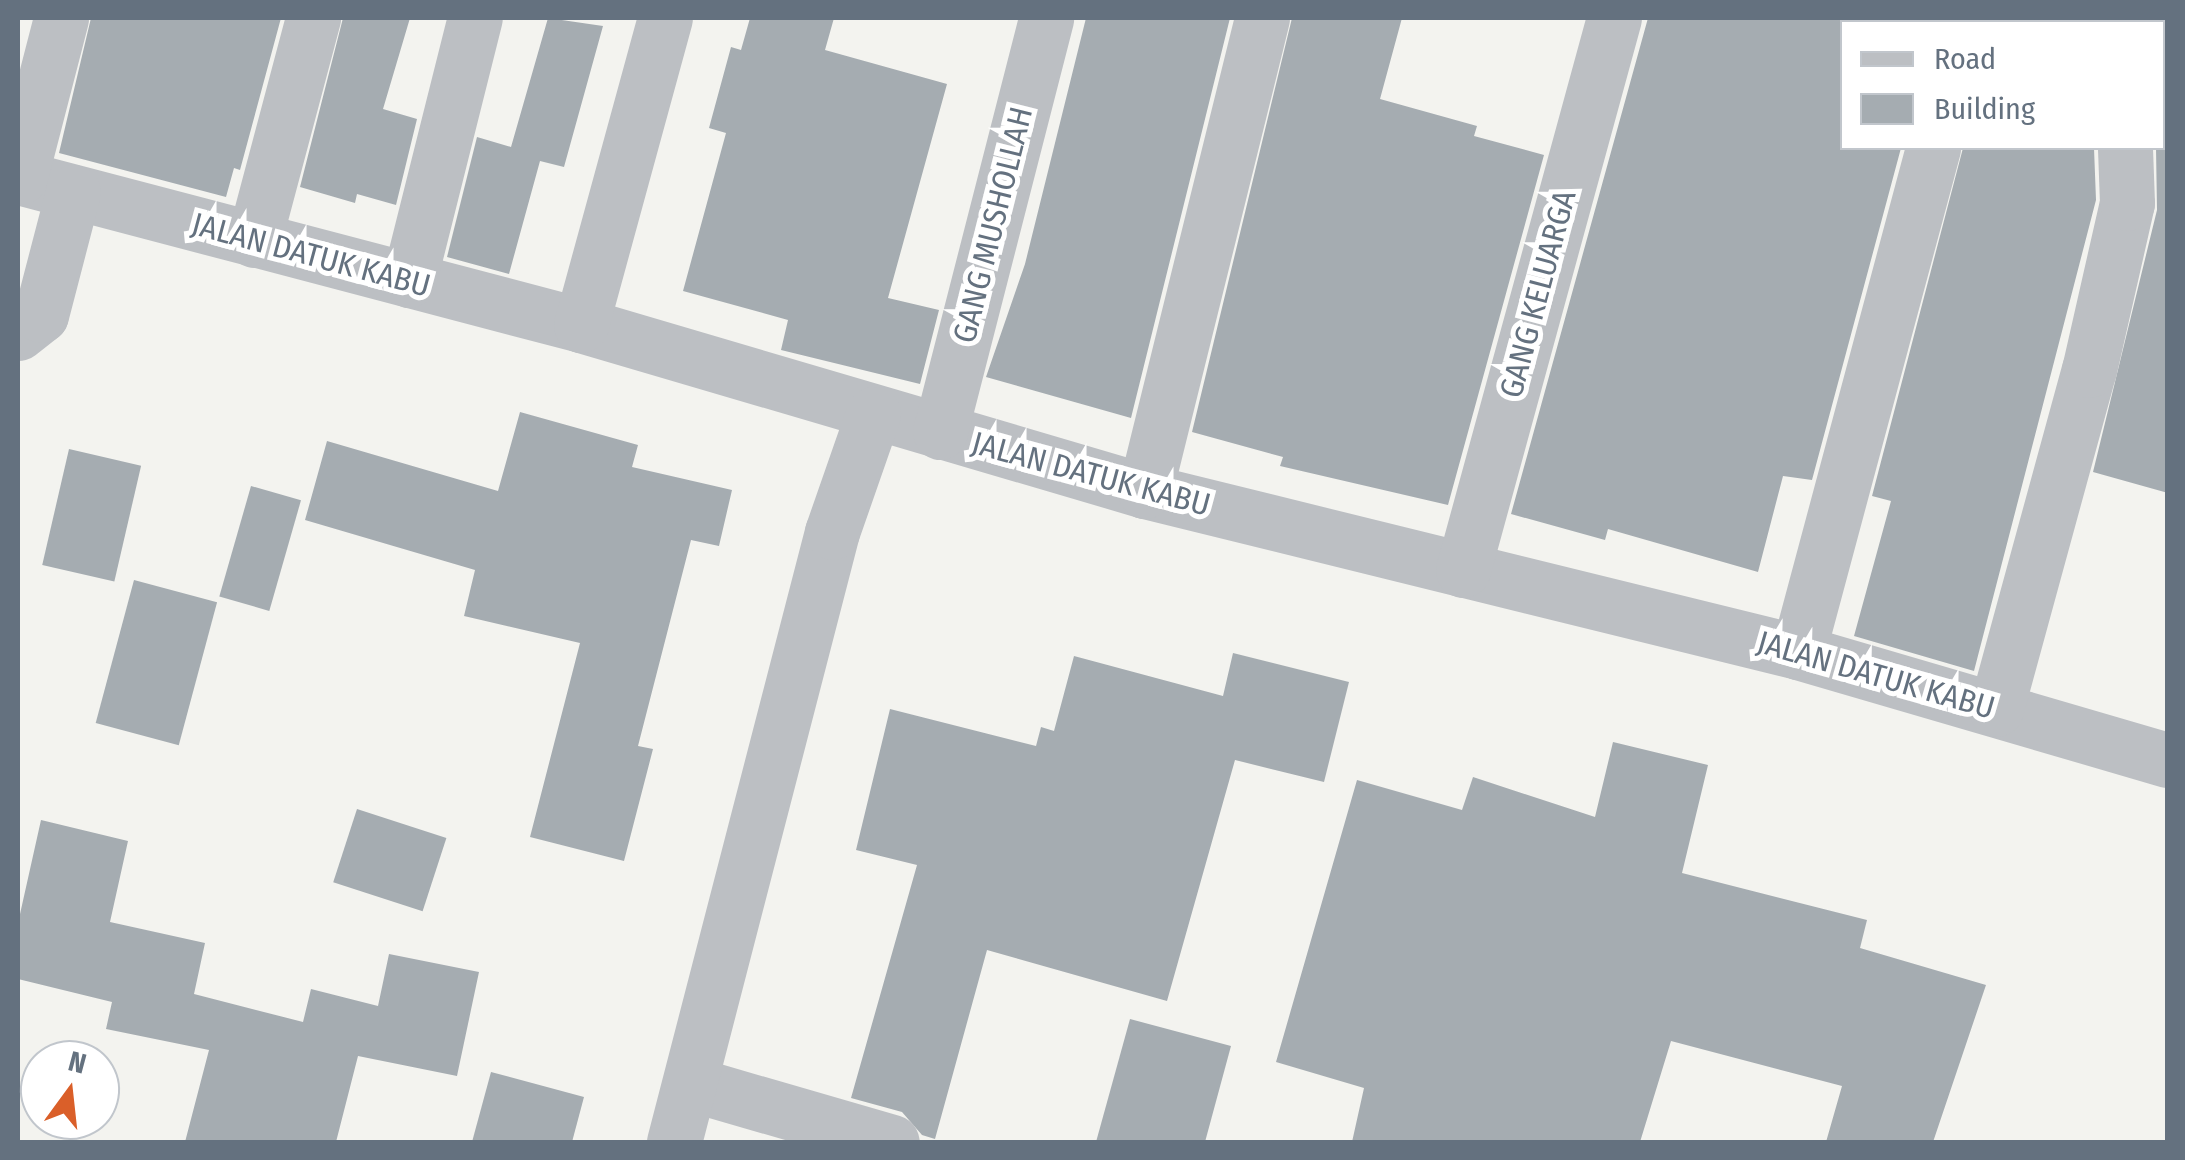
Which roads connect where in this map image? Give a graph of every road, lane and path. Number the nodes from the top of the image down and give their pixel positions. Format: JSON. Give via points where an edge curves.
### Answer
{"nodes":[{"id":1,"x":62,"y":18,"type":"edge"},
{"id":2,"x":313,"y":18,"type":"edge"},
{"id":3,"x":476,"y":18,"type":"edge"},
{"id":4,"x":665,"y":18,"type":"edge"},
{"id":5,"x":1046,"y":18,"type":"edge"},
{"id":6,"x":1262,"y":18,"type":"edge"},
{"id":7,"x":1614,"y":18,"type":"edge"},
{"id":8,"x":1933,"y":150,"type":"edge"},
{"id":9,"x":2125,"y":150,"type":"edge"},
{"id":10,"x":19,"y":177,"type":"edge"},
{"id":11,"x":73,"y":192,"type":"junction"},
{"id":12,"x":254,"y":240,"type":"junction"},
{"id":13,"x":409,"y":280,"type":"junction"},
{"id":14,"x":580,"y":325,"type":"junction"},
{"id":15,"x":18,"y":332,"type":"edge"},
{"id":16,"x":940,"y":432,"type":"junction"},
{"id":17,"x":866,"y":433,"type":"junction"},
{"id":18,"x":1145,"y":490,"type":"junction"},
{"id":19,"x":1463,"y":570,"type":"junction"},
{"id":20,"x":1798,"y":652,"type":"junction"},
{"id":21,"x":1996,"y":709,"type":"junction"},
{"id":22,"x":2168,"y":760,"type":"edge"},
{"id":23,"x":692,"y":1084,"type":"junction"},
{"id":24,"x":674,"y":1142,"type":"edge"},
{"id":25,"x":892,"y":1142,"type":"edge"}],
"edges":[{"from":1,"to":10,"type":"street"},
{"from":2,"to":12,"type":"street"},
{"from":3,"to":13,"type":"street"},
{"from":4,"to":14,"type":"street"},
{"from":5,"to":16,"type":"street","name":"GANG MUSHOLLAH"},
{"from":6,"to":18,"type":"street"},
{"from":7,"to":19,"type":"street","name":"GANG KELUARGA"},
{"from":8,"to":20,"type":"street"},
{"from":9,"to":21,"type":"street","via":[[2126,204],[2089,370]]},
{"from":10,"to":11,"type":"street","name":"JALAN DATUK KABU"},
{"from":11,"to":12,"type":"street","name":"JALAN DATUK KABU"},
{"from":11,"to":15,"type":"street","via":[[41,315]]},
{"from":12,"to":13,"type":"street","name":"JALAN DATUK KABU"},
{"from":13,"to":14,"type":"street","name":"JALAN DATUK KABU"},
{"from":14,"to":17,"type":"street","name":"JALAN DATUK KABU"},
{"from":16,"to":17,"type":"street","name":"JALAN DATUK KABU"},
{"from":16,"to":18,"type":"street","name":"JALAN DATUK KABU"},
{"from":17,"to":23,"type":"street","via":[[832,532]]},
{"from":18,"to":19,"type":"street","name":"JALAN DATUK KABU"},
{"from":19,"to":20,"type":"street","name":"JALAN DATUK KABU"},
{"from":20,"to":21,"type":"street","name":"JALAN DATUK KABU"},
{"from":21,"to":22,"type":"street","name":"JALAN DATUK KABU"},
{"from":23,"to":24,"type":"street"},
{"from":23,"to":25,"type":"street"}]}
